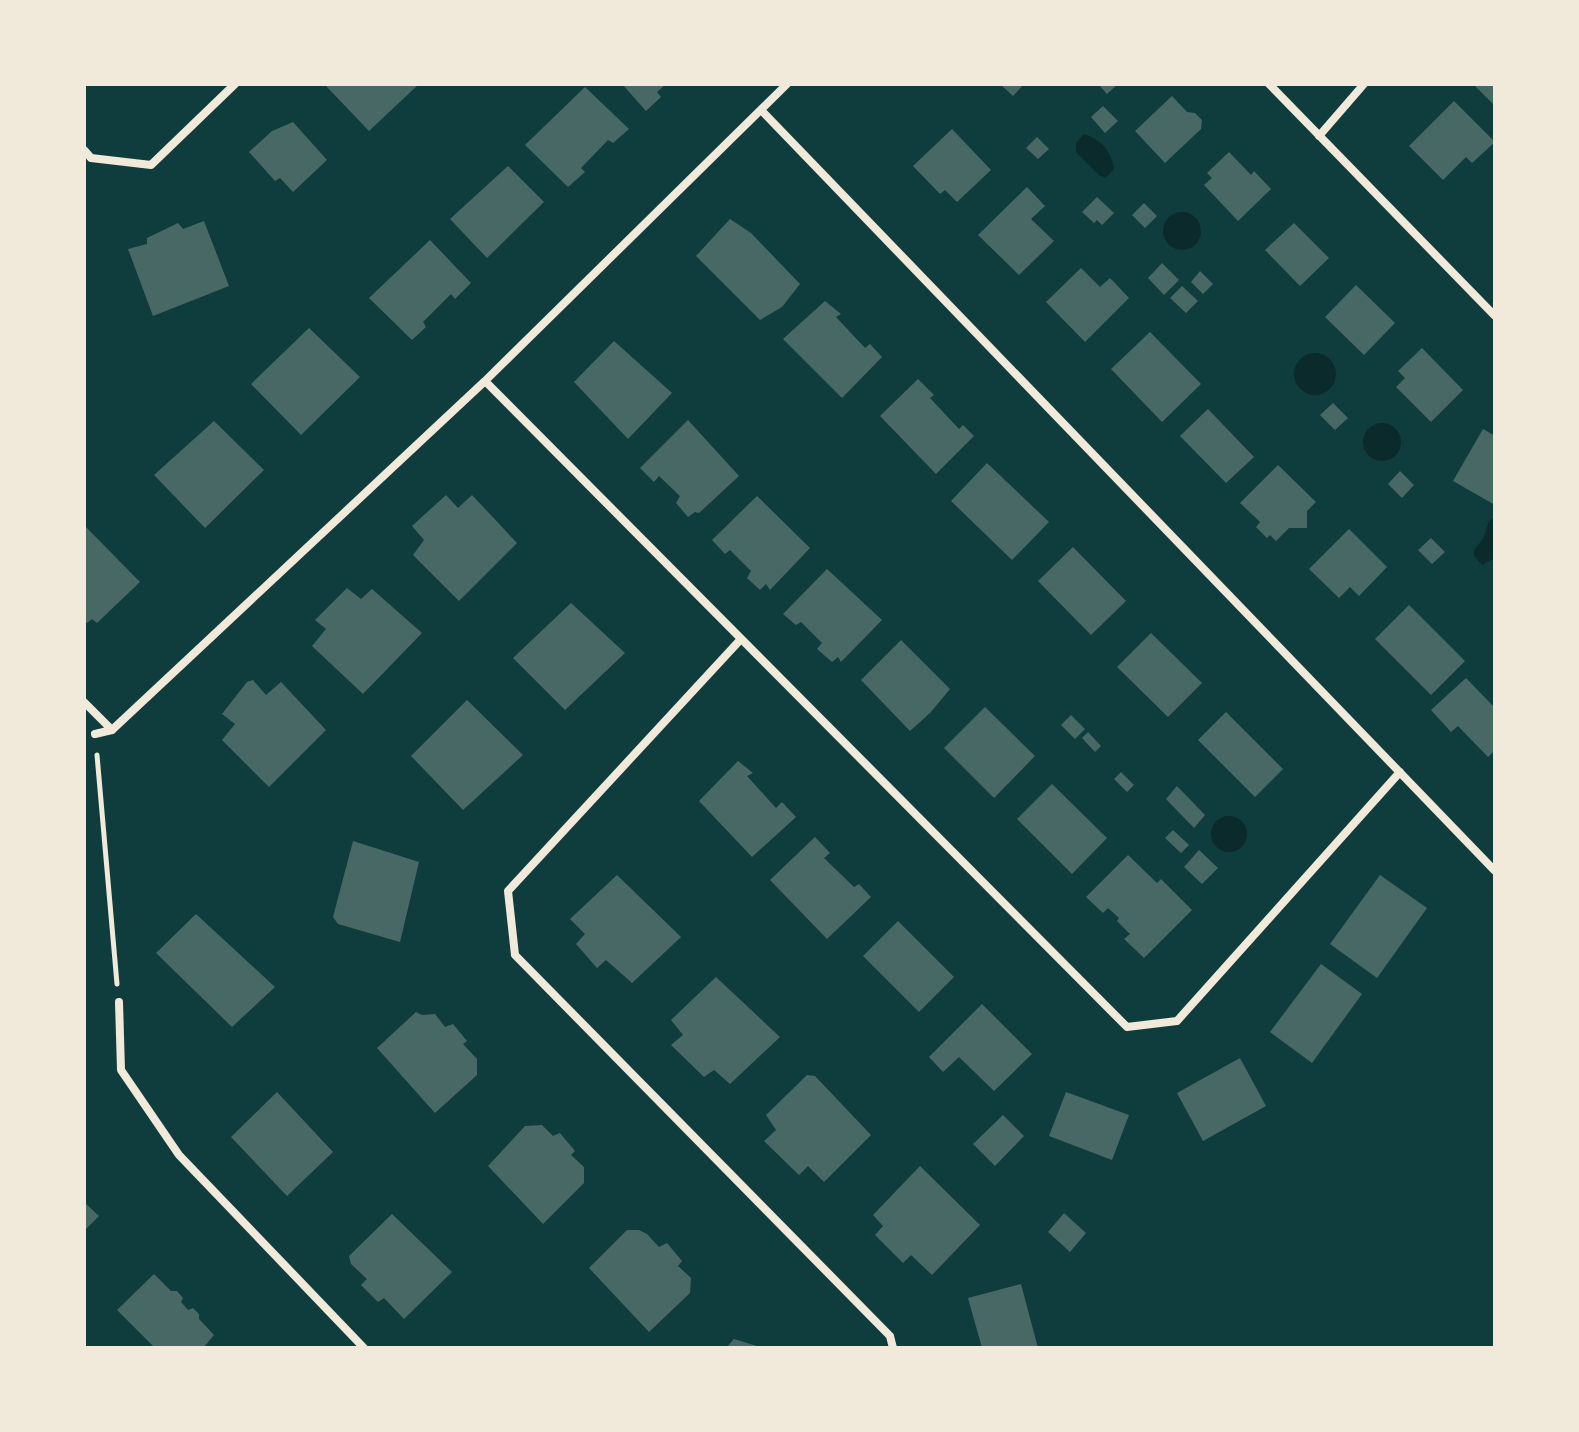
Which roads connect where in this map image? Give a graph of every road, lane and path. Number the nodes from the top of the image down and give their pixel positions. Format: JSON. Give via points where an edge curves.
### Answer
{"nodes":[{"id":1,"x":235,"y":84,"type":"edge"},
{"id":2,"x":787,"y":84,"type":"edge"},
{"id":3,"x":1269,"y":84,"type":"edge"},
{"id":4,"x":1364,"y":84,"type":"edge"},
{"id":5,"x":761,"y":110,"type":"junction"},
{"id":6,"x":1319,"y":136,"type":"junction"},
{"id":7,"x":84,"y":150,"type":"edge"},
{"id":8,"x":1495,"y":316,"type":"edge"},
{"id":9,"x":485,"y":381,"type":"junction"},
{"id":10,"x":741,"y":639,"type":"junction"},
{"id":11,"x":84,"y":702,"type":"edge"},
{"id":12,"x":112,"y":730,"type":"junction"},
{"id":13,"x":95,"y":734,"type":"joint"},
{"id":14,"x":1400,"y":772,"type":"junction"},
{"id":15,"x":1495,"y":871,"type":"edge"},
{"id":16,"x":119,"y":1002,"type":"joint"},
{"id":17,"x":364,"y":1348,"type":"edge"},
{"id":18,"x":893,"y":1348,"type":"edge"}],
"edges":[{"from":1,"to":7,"type":"street","via":[[151,165],[91,158]]},
{"from":2,"to":5,"type":"street"},
{"from":3,"to":6,"type":"street"},
{"from":4,"to":6,"type":"street"},
{"from":5,"to":9,"type":"street"},
{"from":5,"to":14,"type":"street"},
{"from":6,"to":8,"type":"street"},
{"from":9,"to":10,"type":"street"},
{"from":9,"to":12,"type":"street"},
{"from":10,"to":14,"type":"street","via":[[1127,1027],[1177,1021]]},
{"from":10,"to":18,"type":"street","via":[[508,891],[515,955],[890,1336]]},
{"from":11,"to":12,"type":"street"},
{"from":12,"to":13,"type":"street"},
{"from":13,"to":16,"type":"path"},
{"from":14,"to":15,"type":"street"},
{"from":16,"to":17,"type":"street","via":[[121,1070],[179,1155]]}]}
